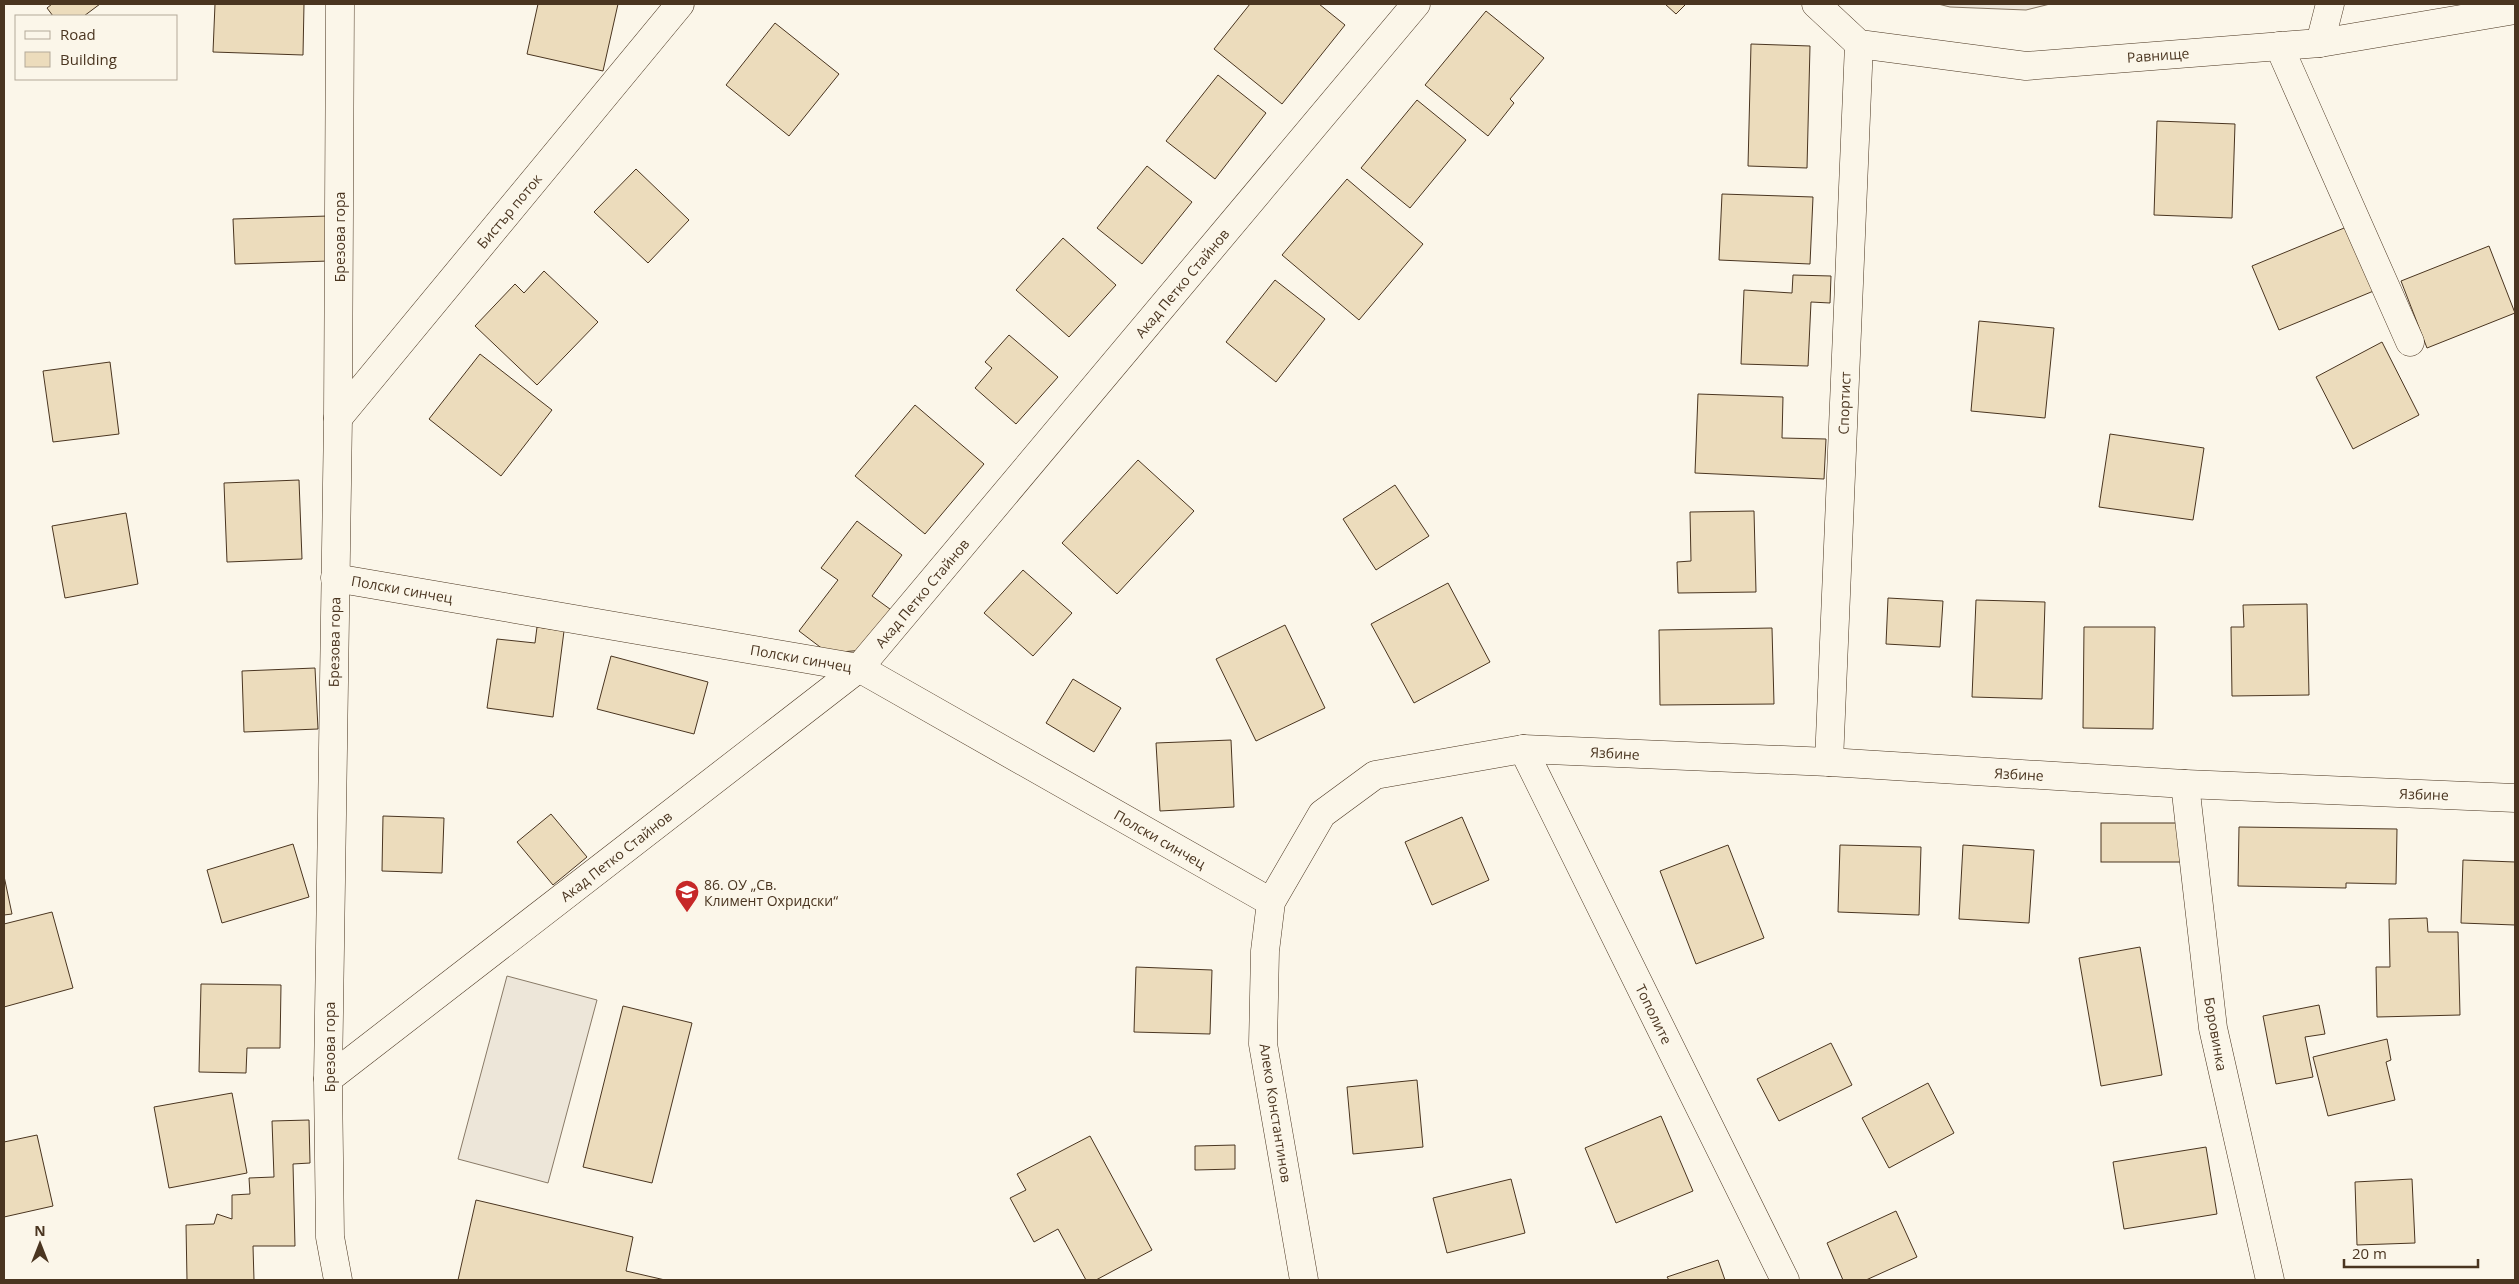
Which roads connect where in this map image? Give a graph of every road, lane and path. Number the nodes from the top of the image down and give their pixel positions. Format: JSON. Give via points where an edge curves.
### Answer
{"nodes":[{"id":1,"x":340,"y":4,"type":"edge"},
{"id":2,"x":680,"y":4,"type":"edge"},
{"id":3,"x":1416,"y":4,"type":"edge"},
{"id":4,"x":1816,"y":4,"type":"edge"},
{"id":5,"x":2330,"y":4,"type":"edge"},
{"id":6,"x":2515,"y":10,"type":"edge"},
{"id":7,"x":2320,"y":43,"type":"junction"},
{"id":8,"x":1859,"y":44,"type":"junction"},
{"id":9,"x":2279,"y":46,"type":"junction"},
{"id":10,"x":2410,"y":342,"type":"dead end"},
{"id":11,"x":338,"y":418,"type":"junction"},
{"id":12,"x":335,"y":578,"type":"junction"},
{"id":13,"x":859,"y":668,"type":"junction"},
{"id":14,"x":1523,"y":749,"type":"junction"},
{"id":15,"x":1829,"y":762,"type":"junction"},
{"id":16,"x":2185,"y":784,"type":"junction"},
{"id":17,"x":2515,"y":798,"type":"edge"},
{"id":18,"x":1271,"y":902,"type":"junction"},
{"id":19,"x":328,"y":1079,"type":"junction"},
{"id":20,"x":338,"y":1280,"type":"edge"},
{"id":21,"x":1304,"y":1280,"type":"edge"},
{"id":22,"x":1785,"y":1280,"type":"edge"},
{"id":23,"x":2270,"y":1280,"type":"edge"}],
"edges":[{"from":1,"to":11,"type":"street","name":"Брезова гора"},
{"from":2,"to":11,"type":"street","name":"Бистър поток"},
{"from":3,"to":13,"type":"street","name":"Акад Петко Стайнов"},
{"from":4,"to":8,"type":"street"},
{"from":5,"to":7,"type":"street"},
{"from":6,"to":7,"type":"street","name":"Равнище"},
{"from":7,"to":9,"type":"street","name":"Равнище"},
{"from":8,"to":9,"type":"street","name":"Равнище","via":[[2026,66]]},
{"from":8,"to":15,"type":"street","name":"Спортист"},
{"from":9,"to":10,"type":"street"},
{"from":11,"to":12,"type":"street","name":"Брезова гора"},
{"from":12,"to":13,"type":"street","name":"Полски синчец"},
{"from":12,"to":19,"type":"street","name":"Брезова гора"},
{"from":13,"to":18,"type":"street","name":"Полски синчец"},
{"from":13,"to":19,"type":"street","name":"Акад Петко Стайнов"},
{"from":14,"to":15,"type":"street","name":"Язбине"},
{"from":14,"to":18,"type":"street","name":"Алеко Константинов","via":[[1375,775],[1322,814]]},
{"from":14,"to":22,"type":"street","name":"Тополите"},
{"from":15,"to":16,"type":"street","name":"Язбине"},
{"from":16,"to":17,"type":"street","name":"Язбине"},
{"from":16,"to":23,"type":"street","name":"Боровинка","via":[[2213,1028]]},
{"from":18,"to":21,"type":"street","name":"Алеко Константинов","via":[[1265,951],[1263,1044]]},
{"from":19,"to":20,"type":"street","name":"Брезова гора","via":[[330,1237]]}]}
